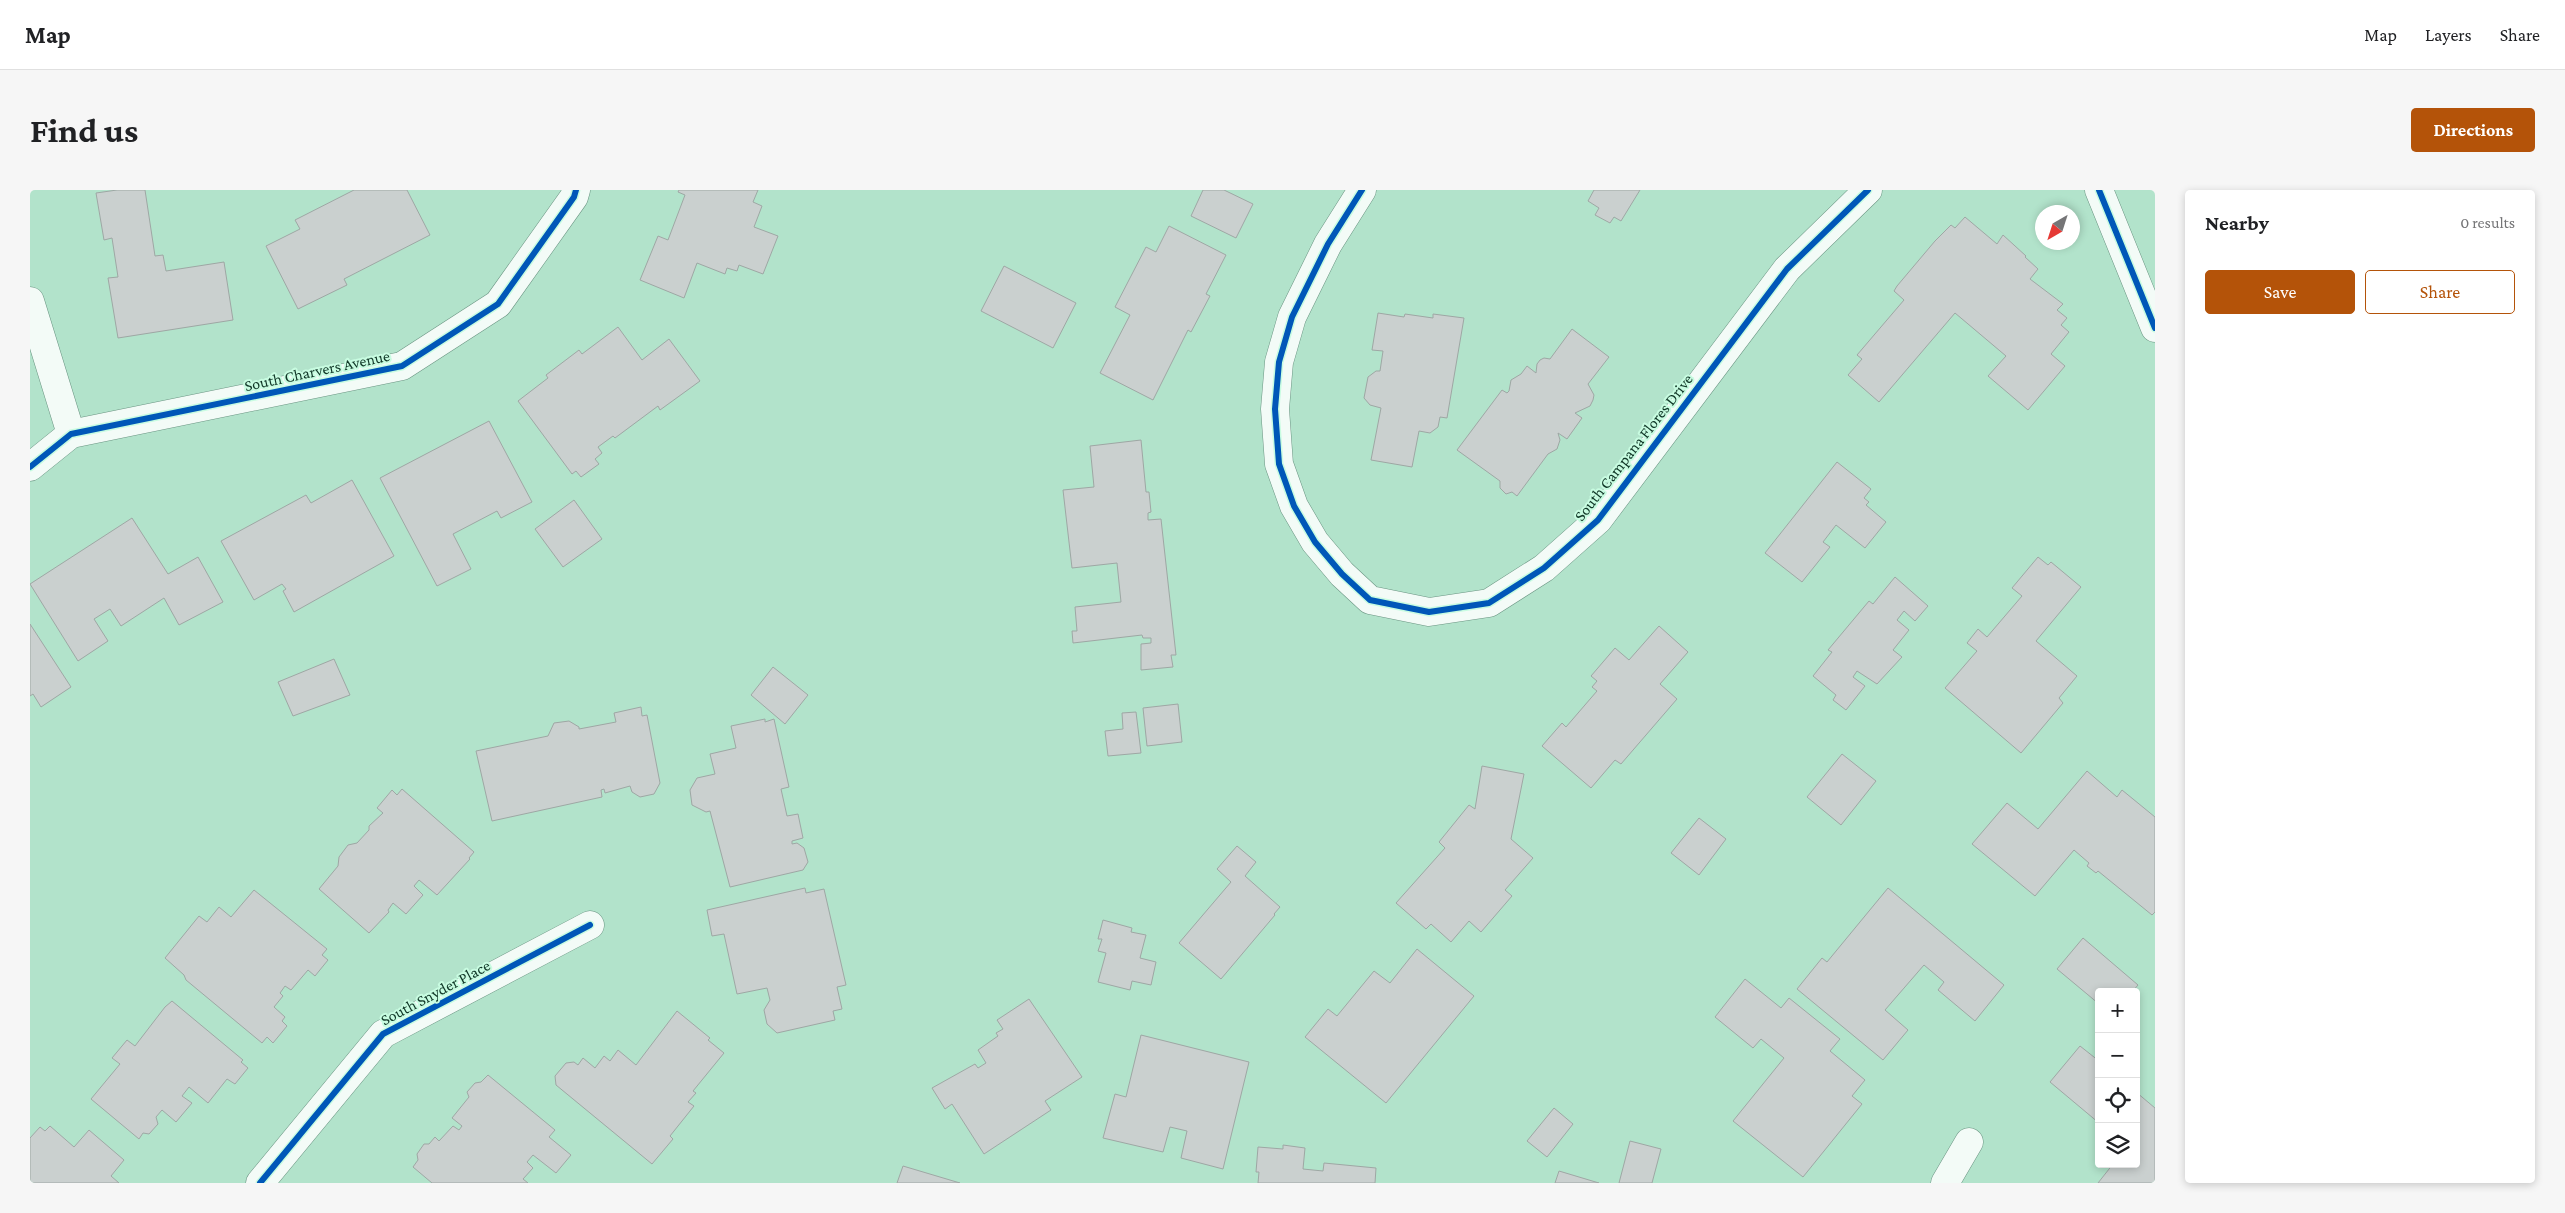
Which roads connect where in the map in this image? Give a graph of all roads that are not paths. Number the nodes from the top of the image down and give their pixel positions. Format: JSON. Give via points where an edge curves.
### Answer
{"nodes":[{"id":1,"x":576,"y":190,"type":"edge"},
{"id":2,"x":1362,"y":190,"type":"edge"},
{"id":3,"x":1868,"y":190,"type":"edge"},
{"id":4,"x":2099,"y":190,"type":"edge"},
{"id":5,"x":30,"y":301,"type":"edge"},
{"id":6,"x":2155,"y":328,"type":"edge"},
{"id":7,"x":71,"y":434,"type":"junction"},
{"id":8,"x":30,"y":466,"type":"edge"},
{"id":9,"x":590,"y":925,"type":"dead end"},
{"id":10,"x":1968,"y":1142,"type":"dead end"},
{"id":11,"x":260,"y":1183,"type":"edge"},
{"id":12,"x":1944,"y":1183,"type":"edge"}],
"edges":[{"from":1,"to":7,"type":"street","name":"South Charvers Avenue","via":[[498,304],[402,366]]},
{"from":2,"to":3,"type":"street","name":"South Campana Flores Drive","via":[[1328,244],[1292,316],[1280,362],[1275,409],[1279,464],[1294,506],[1314,542],[1342,574],[1370,600],[1429,612],[1488,603],[1544,568],[1598,520],[1787,269]]},
{"from":4,"to":6,"type":"street"},
{"from":5,"to":7,"type":"street"},
{"from":7,"to":8,"type":"street","name":"South Charvers Avenue"},
{"from":9,"to":11,"type":"street","name":"South Snyder Place","via":[[383,1034]]},
{"from":10,"to":12,"type":"street"}]}
